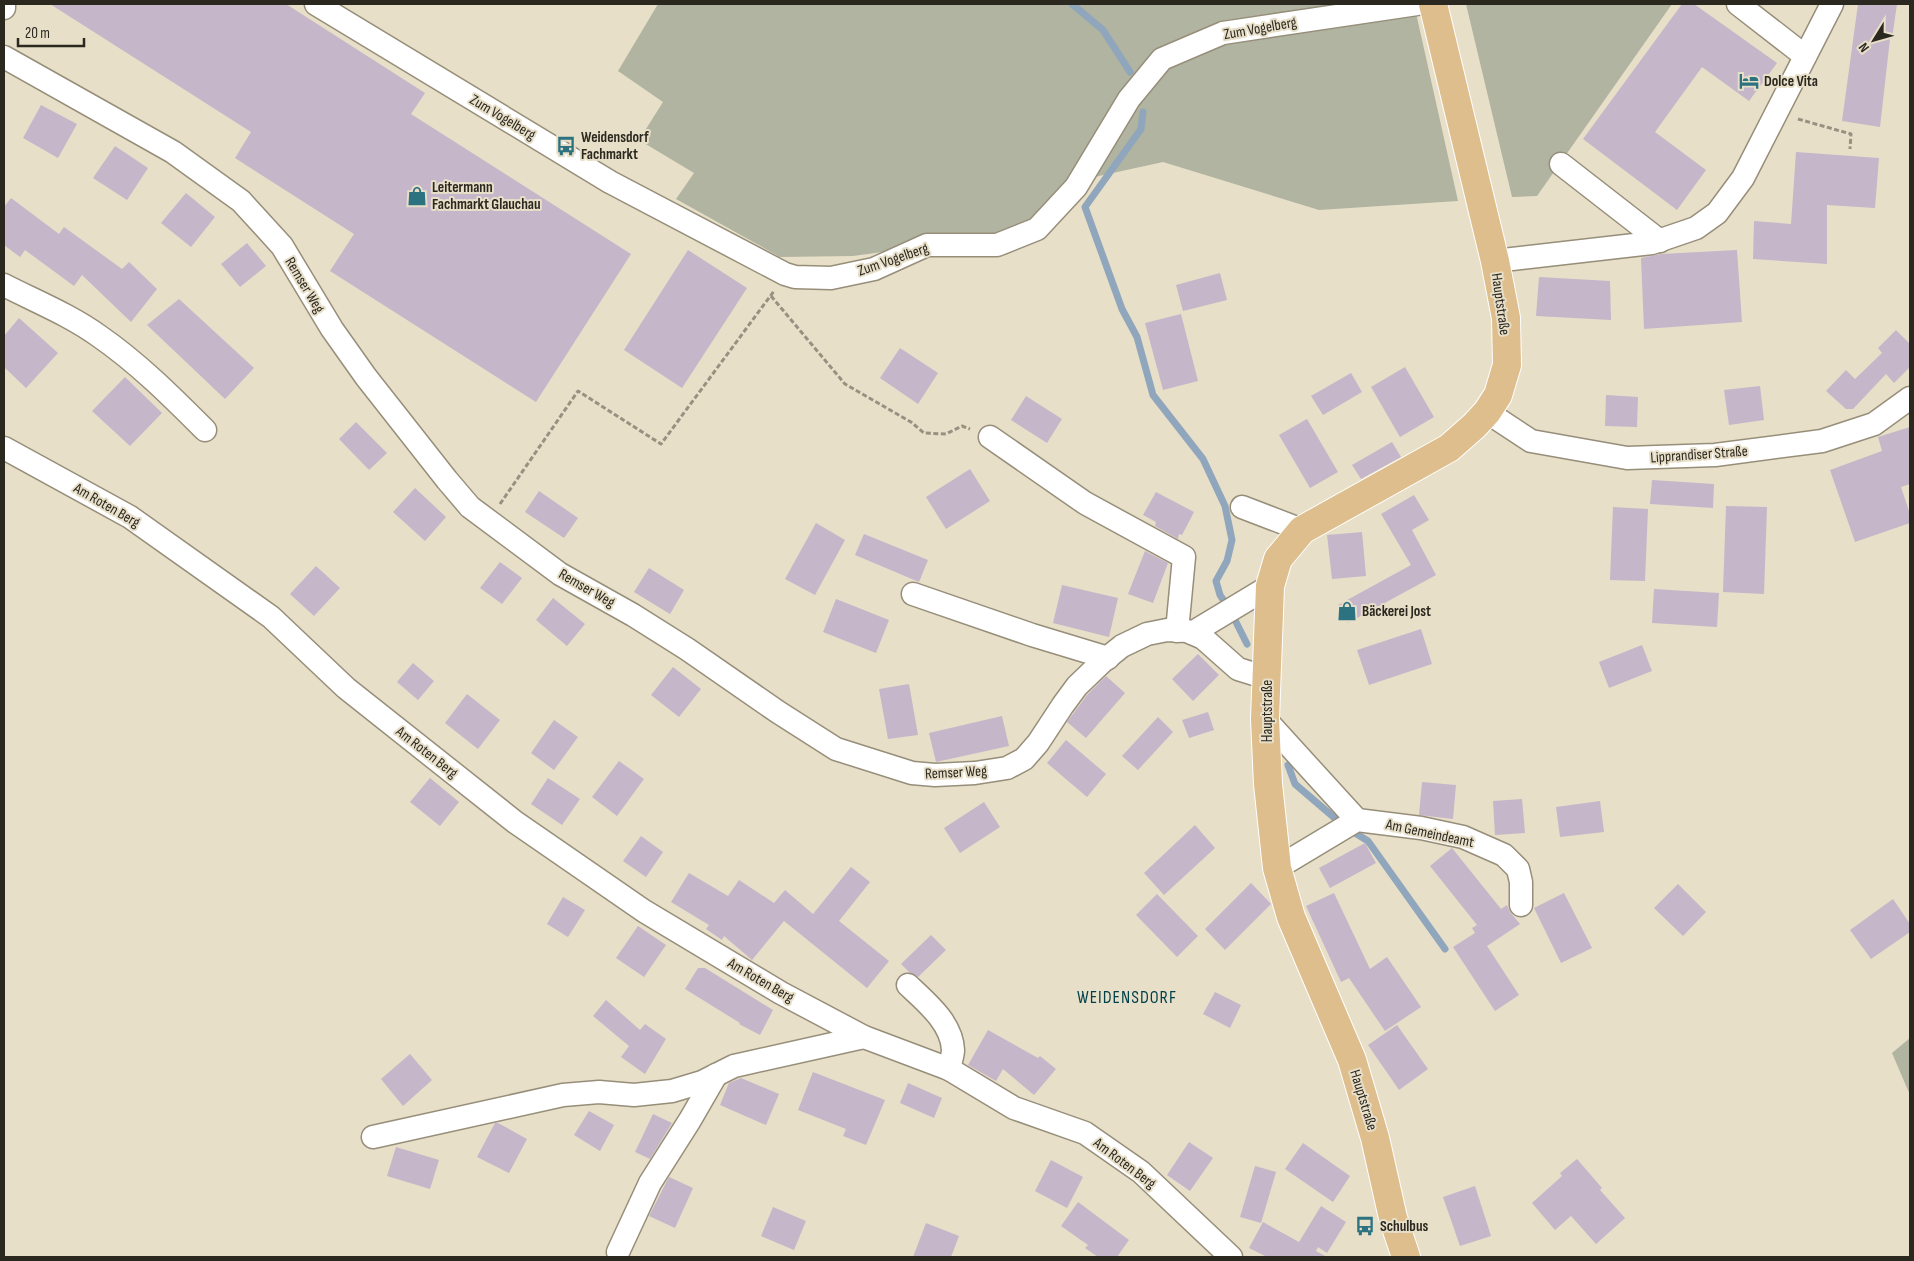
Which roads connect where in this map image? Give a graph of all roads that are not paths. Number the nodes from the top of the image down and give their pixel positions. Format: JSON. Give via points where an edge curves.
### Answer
{"nodes":[{"id":1,"x":4,"y":4,"type":"edge"},
{"id":2,"x":316,"y":4,"type":"edge"},
{"id":3,"x":1417,"y":4,"type":"edge"},
{"id":4,"x":1433,"y":4,"type":"edge"},
{"id":5,"x":1738,"y":4,"type":"edge"},
{"id":6,"x":1832,"y":4,"type":"edge"},
{"id":7,"x":4,"y":8,"type":"edge"},
{"id":8,"x":1805,"y":56,"type":"junction"},
{"id":9,"x":4,"y":57,"type":"edge"},
{"id":10,"x":1561,"y":164,"type":"dead end"},
{"id":11,"x":1660,"y":241,"type":"junction"},
{"id":12,"x":1495,"y":261,"type":"junction"},
{"id":13,"x":4,"y":285,"type":"edge"},
{"id":14,"x":1910,"y":398,"type":"edge"},
{"id":15,"x":1487,"y":412,"type":"junction"},
{"id":16,"x":205,"y":430,"type":"dead end"},
{"id":17,"x":990,"y":437,"type":"road end"},
{"id":18,"x":4,"y":448,"type":"edge"},
{"id":19,"x":1242,"y":506,"type":"dead end"},
{"id":20,"x":1302,"y":530,"type":"junction"},
{"id":21,"x":1270,"y":586,"type":"junction"},
{"id":22,"x":914,"y":594,"type":"dead end"},
{"id":23,"x":1184,"y":632,"type":"junction"},
{"id":24,"x":1108,"y":658,"type":"junction"},
{"id":25,"x":1267,"y":678,"type":"junction"},
{"id":26,"x":1265,"y":719,"type":"junction"},
{"id":27,"x":1357,"y":820,"type":"junction"},
{"id":28,"x":1277,"y":868,"type":"junction"},
{"id":29,"x":1521,"y":905,"type":"dead end"},
{"id":30,"x":908,"y":985,"type":"dead end"},
{"id":31,"x":864,"y":1037,"type":"junction"},
{"id":32,"x":949,"y":1070,"type":"junction"},
{"id":33,"x":716,"y":1075,"type":"junction"},
{"id":34,"x":373,"y":1137,"type":"dead end"},
{"id":35,"x":618,"y":1252,"type":"dead end"},
{"id":36,"x":1231,"y":1257,"type":"edge"},
{"id":37,"x":1406,"y":1257,"type":"edge"}],
"edges":[{"from":1,"to":7,"type":"street"},
{"from":2,"to":3,"type":"street","name":"Zum Vogelberg","via":[[610,182],[795,278],[831,278],[874,269],[927,245],[997,244],[1037,230],[1076,187],[1129,99],[1162,58],[1223,33]]},
{"from":4,"to":12,"type":"main road","name":"Hauptstraße"},
{"from":5,"to":8,"type":"street"},
{"from":6,"to":8,"type":"street","name":"Hauptstraße"},
{"from":8,"to":11,"type":"street","name":"Hauptstraße","via":[[1742,178],[1717,213],[1696,228]]},
{"from":9,"to":24,"type":"street","name":"Remser Weg","via":[[172,152],[242,201],[282,246],[332,329],[366,377],[470,507],[560,574],[633,614],[836,749],[912,773],[975,773],[1007,768],[1024,759],[1077,686]]},
{"from":10,"to":11,"type":"street"},
{"from":11,"to":12,"type":"street","name":"Hauptstraße"},
{"from":12,"to":15,"type":"main road","name":"Hauptstraße","via":[[1506,318],[1507,365],[1498,395]]},
{"from":13,"to":16,"type":"street","via":[[97,335],[148,374]]},
{"from":14,"to":15,"type":"street","name":"Lipprandiser Straße","via":[[1874,424],[1822,441],[1715,455],[1627,458],[1531,441]]},
{"from":15,"to":20,"type":"main road","name":"Hauptstraße","via":[[1449,448]]},
{"from":17,"to":23,"type":"street","via":[[1085,503],[1184,557]]},
{"from":18,"to":31,"type":"street","name":"Am Roten Berg","via":[[130,517],[271,617],[346,688],[515,822],[644,911],[781,993]]},
{"from":19,"to":20,"type":"street"},
{"from":20,"to":21,"type":"main road","name":"Hauptstraße","via":[[1278,559]]},
{"from":21,"to":23,"type":"street"},
{"from":21,"to":25,"type":"main road","name":"Hauptstraße"},
{"from":22,"to":24,"type":"street"},
{"from":23,"to":24,"type":"street","name":"Remser Weg","via":[[1166,630],[1147,634],[1122,646]]},
{"from":23,"to":25,"type":"street","via":[[1202,638],[1238,669]]},
{"from":25,"to":26,"type":"main road","name":"Hauptstraße"},
{"from":26,"to":27,"type":"street"},
{"from":26,"to":28,"type":"main road","name":"Hauptstraße"},
{"from":27,"to":28,"type":"street"},
{"from":27,"to":29,"type":"street","name":"Am Gemeindeamt","via":[[1463,836],[1488,846],[1504,855],[1518,869]]},
{"from":28,"to":37,"type":"main road","name":"Hauptstraße","via":[[1290,917],[1352,1060]]},
{"from":30,"to":32,"type":"street","via":[[945,1026],[952,1041]]},
{"from":31,"to":32,"type":"street","name":"Am Roten Berg"},
{"from":31,"to":33,"type":"street","via":[[734,1066]]},
{"from":32,"to":36,"type":"street","name":"Am Roten Berg","via":[[1014,1108],[1085,1134],[1141,1172]]},
{"from":33,"to":34,"type":"street","via":[[672,1092],[563,1095]]},
{"from":33,"to":35,"type":"street","via":[[650,1182]]}]}
